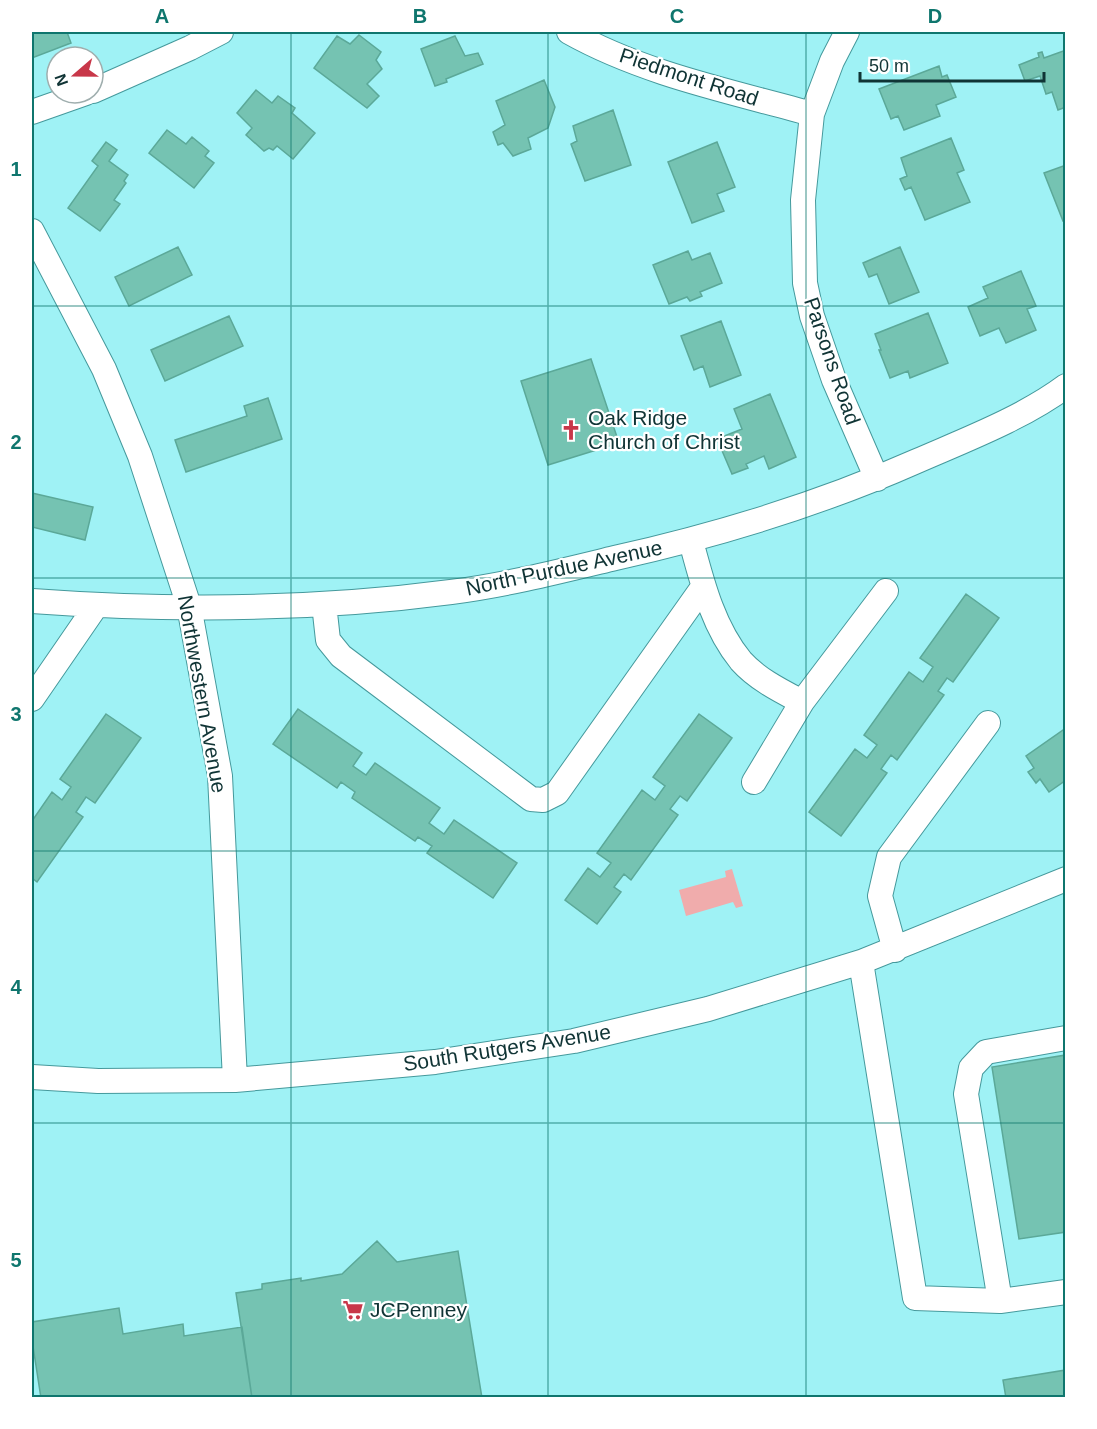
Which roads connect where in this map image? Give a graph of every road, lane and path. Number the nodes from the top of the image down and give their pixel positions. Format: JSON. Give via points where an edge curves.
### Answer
{"nodes":[{"id":1,"x":220,"y":32,"type":"edge"},
{"id":2,"x":569,"y":32,"type":"edge"},
{"id":3,"x":847,"y":32,"type":"edge"},
{"id":4,"x":105,"y":86,"type":"edge"},
{"id":5,"x":52,"y":105,"type":"edge"},
{"id":6,"x":32,"y":112,"type":"edge"},
{"id":7,"x":812,"y":114,"type":"junction"},
{"id":8,"x":32,"y":231,"type":"edge"},
{"id":9,"x":1065,"y":386,"type":"edge"},
{"id":10,"x":878,"y":479,"type":"junction"},
{"id":11,"x":691,"y":541,"type":"junction"},
{"id":12,"x":703,"y":587,"type":"junction"},
{"id":13,"x":886,"y":591,"type":"dead end"},
{"id":14,"x":32,"y":601,"type":"edge"},
{"id":15,"x":324,"y":604,"type":"junction"},
{"id":16,"x":96,"y":606,"type":"junction"},
{"id":17,"x":189,"y":606,"type":"junction"},
{"id":18,"x":32,"y":699,"type":"edge"},
{"id":19,"x":802,"y":702,"type":"junction"},
{"id":20,"x":988,"y":723,"type":"dead end"},
{"id":21,"x":754,"y":782,"type":"dead end"},
{"id":22,"x":1065,"y":879,"type":"edge"},
{"id":23,"x":895,"y":950,"type":"junction"},
{"id":24,"x":861,"y":962,"type":"junction"},
{"id":25,"x":1065,"y":1038,"type":"edge"},
{"id":26,"x":32,"y":1077,"type":"edge"},
{"id":27,"x":235,"y":1080,"type":"junction"},
{"id":28,"x":1065,"y":1292,"type":"edge"},
{"id":29,"x":1000,"y":1301,"type":"junction"}],
"edges":[{"from":1,"to":4,"type":"street"},
{"from":2,"to":7,"type":"street","name":"Piedmont Road","via":[[666,74]]},
{"from":3,"to":7,"type":"street","name":"Parsons Road"},
{"from":5,"to":6,"type":"street"},
{"from":7,"to":10,"type":"street","name":"Parsons Road","via":[[803,200],[805,283],[834,381]]},
{"from":8,"to":17,"type":"street","name":"Northwestern Avenue","via":[[104,369],[140,456]]},
{"from":9,"to":10,"type":"street","name":"North Purdue Avenue","via":[[1003,423]]},
{"from":10,"to":11,"type":"street","name":"North Purdue Avenue"},
{"from":11,"to":12,"type":"street"},
{"from":11,"to":15,"type":"street","name":"North Purdue Avenue","via":[[452,592]]},
{"from":12,"to":15,"type":"street","via":[[557,792],[543,800],[531,799],[341,656],[328,640]]},
{"from":12,"to":19,"type":"street","via":[[720,627],[742,661],[775,688]]},
{"from":13,"to":19,"type":"street"},
{"from":14,"to":16,"type":"street","name":"North Purdue Avenue"},
{"from":15,"to":17,"type":"street","name":"North Purdue Avenue"},
{"from":16,"to":17,"type":"street","name":"North Purdue Avenue"},
{"from":16,"to":18,"type":"street"},
{"from":17,"to":27,"type":"street","name":"Northwestern Avenue","via":[[220,776]]},
{"from":19,"to":21,"type":"street"},
{"from":20,"to":23,"type":"street","via":[[889,857],[880,896]]},
{"from":22,"to":23,"type":"street","name":"South Rutgers Avenue"},
{"from":23,"to":24,"type":"street","name":"South Rutgers Avenue"},
{"from":24,"to":27,"type":"street","name":"South Rutgers Avenue","via":[[708,1009],[574,1041],[435,1062]]},
{"from":24,"to":29,"type":"street","via":[[915,1298]]},
{"from":25,"to":29,"type":"street","via":[[986,1052],[971,1068],[966,1094]]},
{"from":26,"to":27,"type":"street","name":"South Rutgers Avenue","via":[[98,1081]]},
{"from":28,"to":29,"type":"street"}]}
